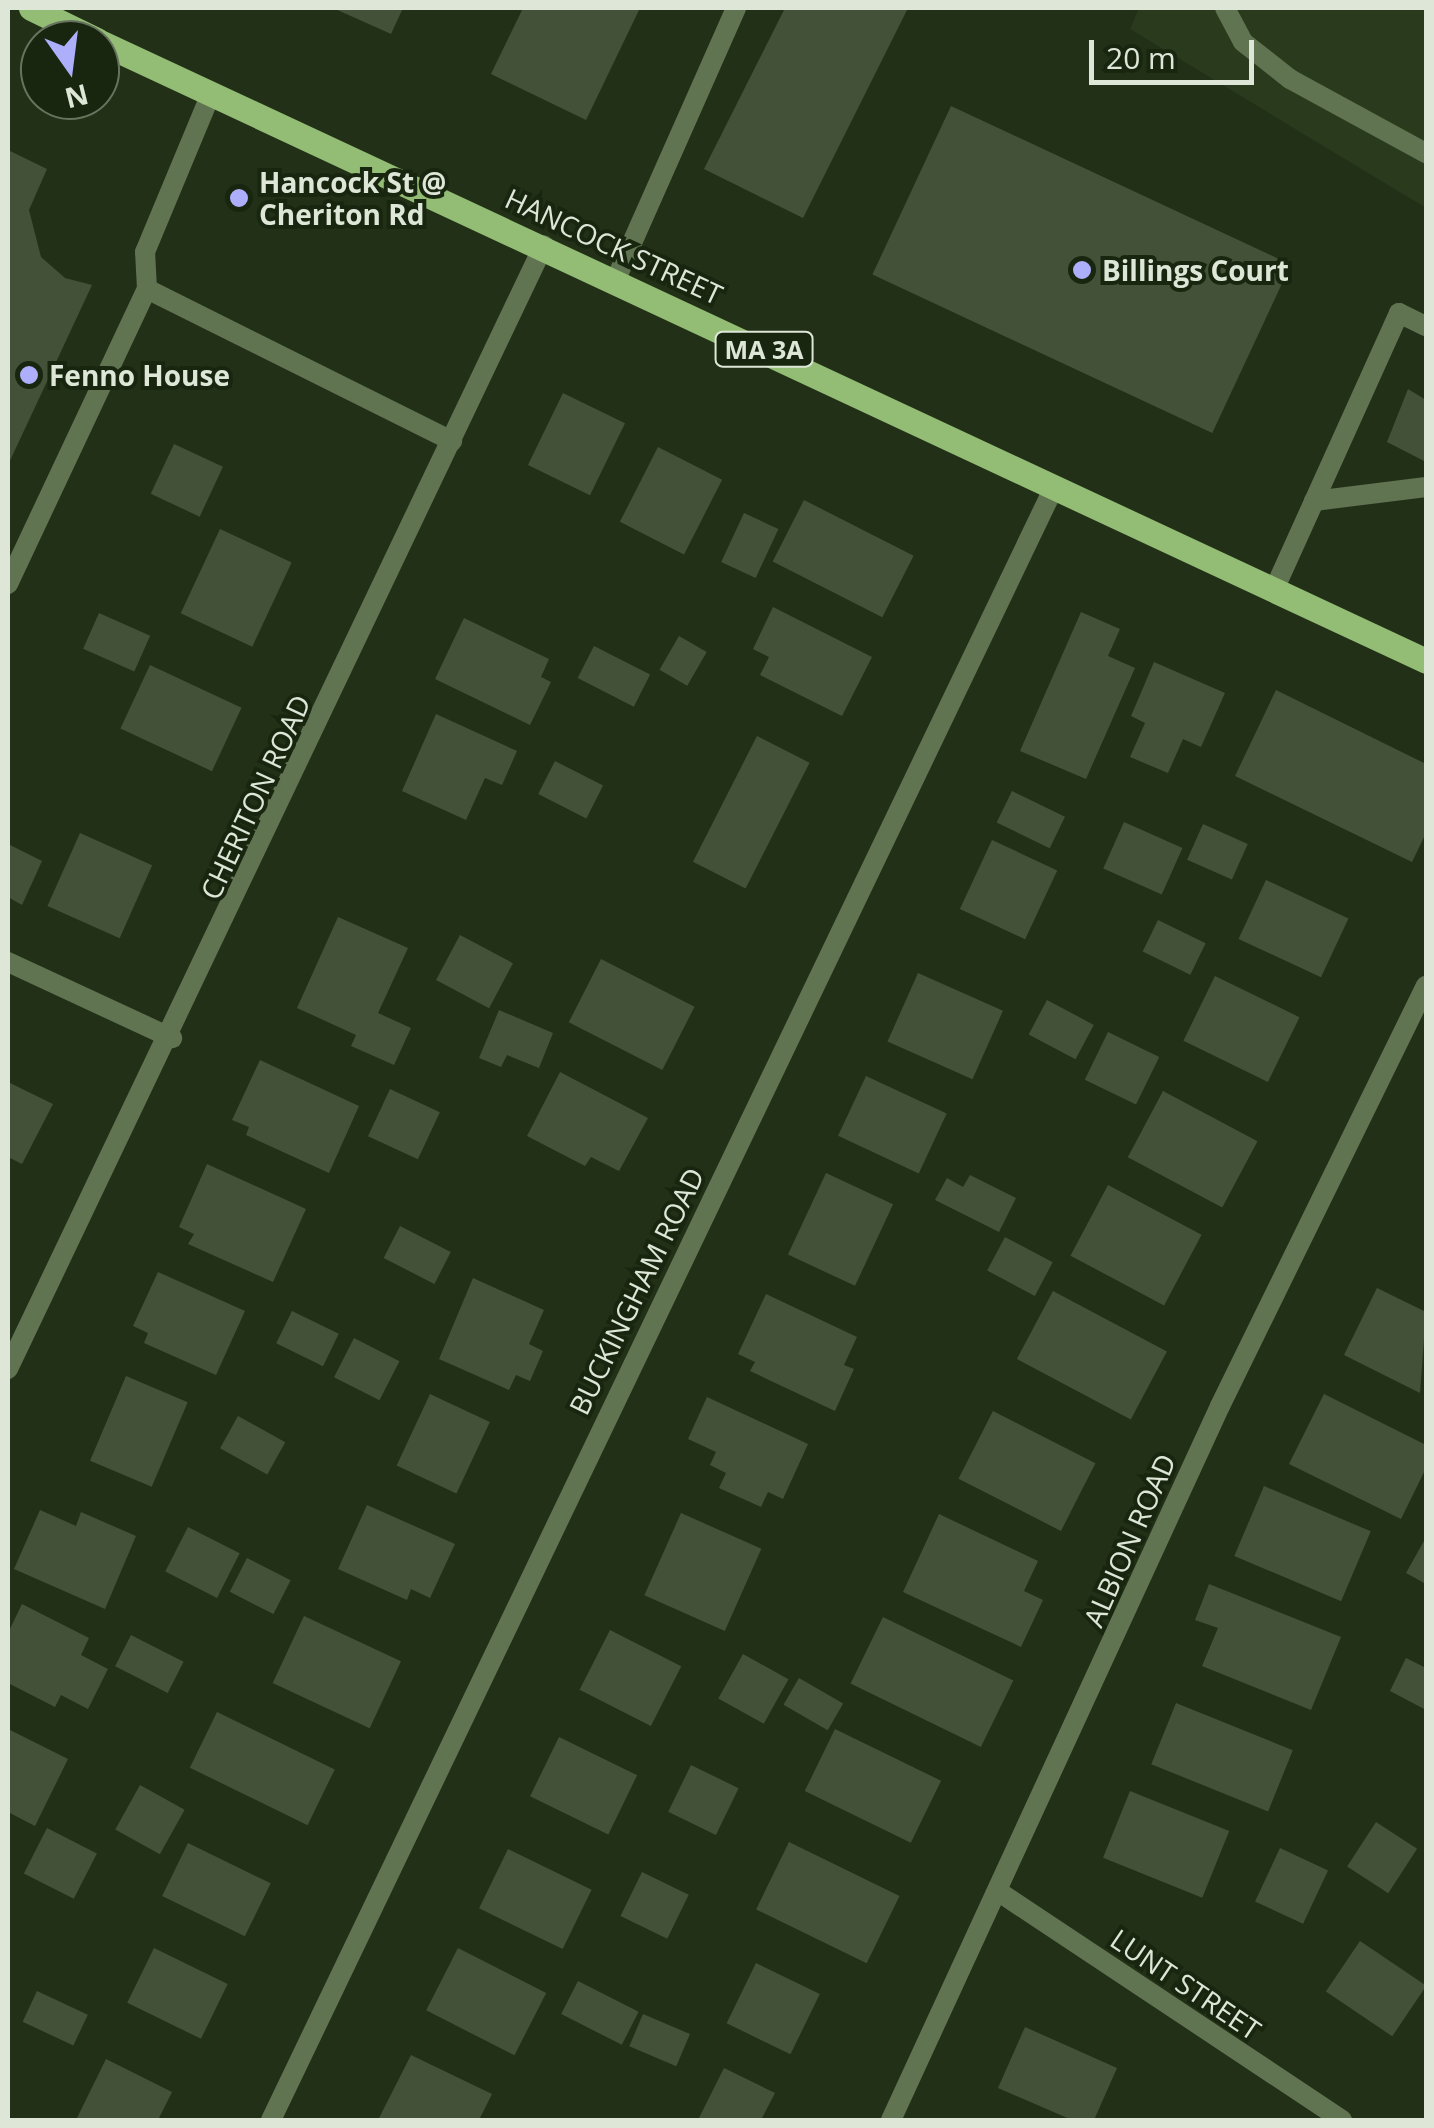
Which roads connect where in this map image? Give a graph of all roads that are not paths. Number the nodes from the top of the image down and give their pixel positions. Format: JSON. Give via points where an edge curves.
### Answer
{"nodes":[{"id":1,"x":736,"y":8,"type":"edge"},
{"id":2,"x":1225,"y":8,"type":"edge"},
{"id":3,"x":120,"y":52,"type":"edge"},
{"id":4,"x":210,"y":96,"type":"junction"},
{"id":5,"x":1426,"y":153,"type":"edge"},
{"id":6,"x":544,"y":245,"type":"junction"},
{"id":7,"x":616,"y":279,"type":"junction"},
{"id":8,"x":147,"y":289,"type":"junction"},
{"id":9,"x":1426,"y":326,"type":"edge"},
{"id":10,"x":452,"y":441,"type":"junction"},
{"id":11,"x":1398,"y":478,"type":"dead end"},
{"id":12,"x":1054,"y":486,"type":"junction"},
{"id":13,"x":1426,"y":486,"type":"edge"},
{"id":14,"x":1314,"y":501,"type":"junction"},
{"id":15,"x":8,"y":584,"type":"edge"},
{"id":16,"x":1274,"y":590,"type":"junction"},
{"id":17,"x":1426,"y":661,"type":"edge"},
{"id":18,"x":8,"y":962,"type":"edge"},
{"id":19,"x":1426,"y":986,"type":"edge"},
{"id":20,"x":172,"y":1038,"type":"junction"},
{"id":21,"x":8,"y":1369,"type":"edge"},
{"id":22,"x":1000,"y":1892,"type":"junction"},
{"id":23,"x":271,"y":2120,"type":"edge"},
{"id":24,"x":891,"y":2120,"type":"edge"},
{"id":25,"x":1342,"y":2120,"type":"edge"}],
"edges":[{"from":1,"to":7,"type":"street"},
{"from":2,"to":5,"type":"street","via":[[1243,42],[1290,80]]},
{"from":3,"to":4,"type":"main road","name":"HANCOCK STREET","number":"MA 3A"},
{"from":4,"to":6,"type":"main road","name":"HANCOCK STREET","number":"MA 3A"},
{"from":4,"to":8,"type":"street","via":[[145,252]]},
{"from":6,"to":7,"type":"main road","name":"HANCOCK STREET","number":"MA 3A"},
{"from":6,"to":10,"type":"street","name":"CHERITON ROAD"},
{"from":7,"to":12,"type":"main road","name":"HANCOCK STREET","number":"MA 3A"},
{"from":8,"to":10,"type":"street"},
{"from":8,"to":15,"type":"street"},
{"from":9,"to":14,"type":"street","via":[[1399,314]]},
{"from":10,"to":20,"type":"street","name":"CHERITON ROAD"},
{"from":11,"to":14,"type":"street"},
{"from":12,"to":16,"type":"main road","name":"HANCOCK STREET","number":"MA 3A"},
{"from":12,"to":23,"type":"street","name":"BUCKINGHAM ROAD"},
{"from":13,"to":14,"type":"street"},
{"from":14,"to":16,"type":"street"},
{"from":16,"to":17,"type":"main road","name":"HANCOCK STREET","number":"MA 3A"},
{"from":18,"to":20,"type":"street"},
{"from":19,"to":22,"type":"street","name":"ALBION ROAD","via":[[1220,1406]]},
{"from":20,"to":21,"type":"street","name":"CHERITON ROAD"},
{"from":22,"to":24,"type":"street","name":"ALBION ROAD"},
{"from":22,"to":25,"type":"street","name":"LUNT STREET"}]}
